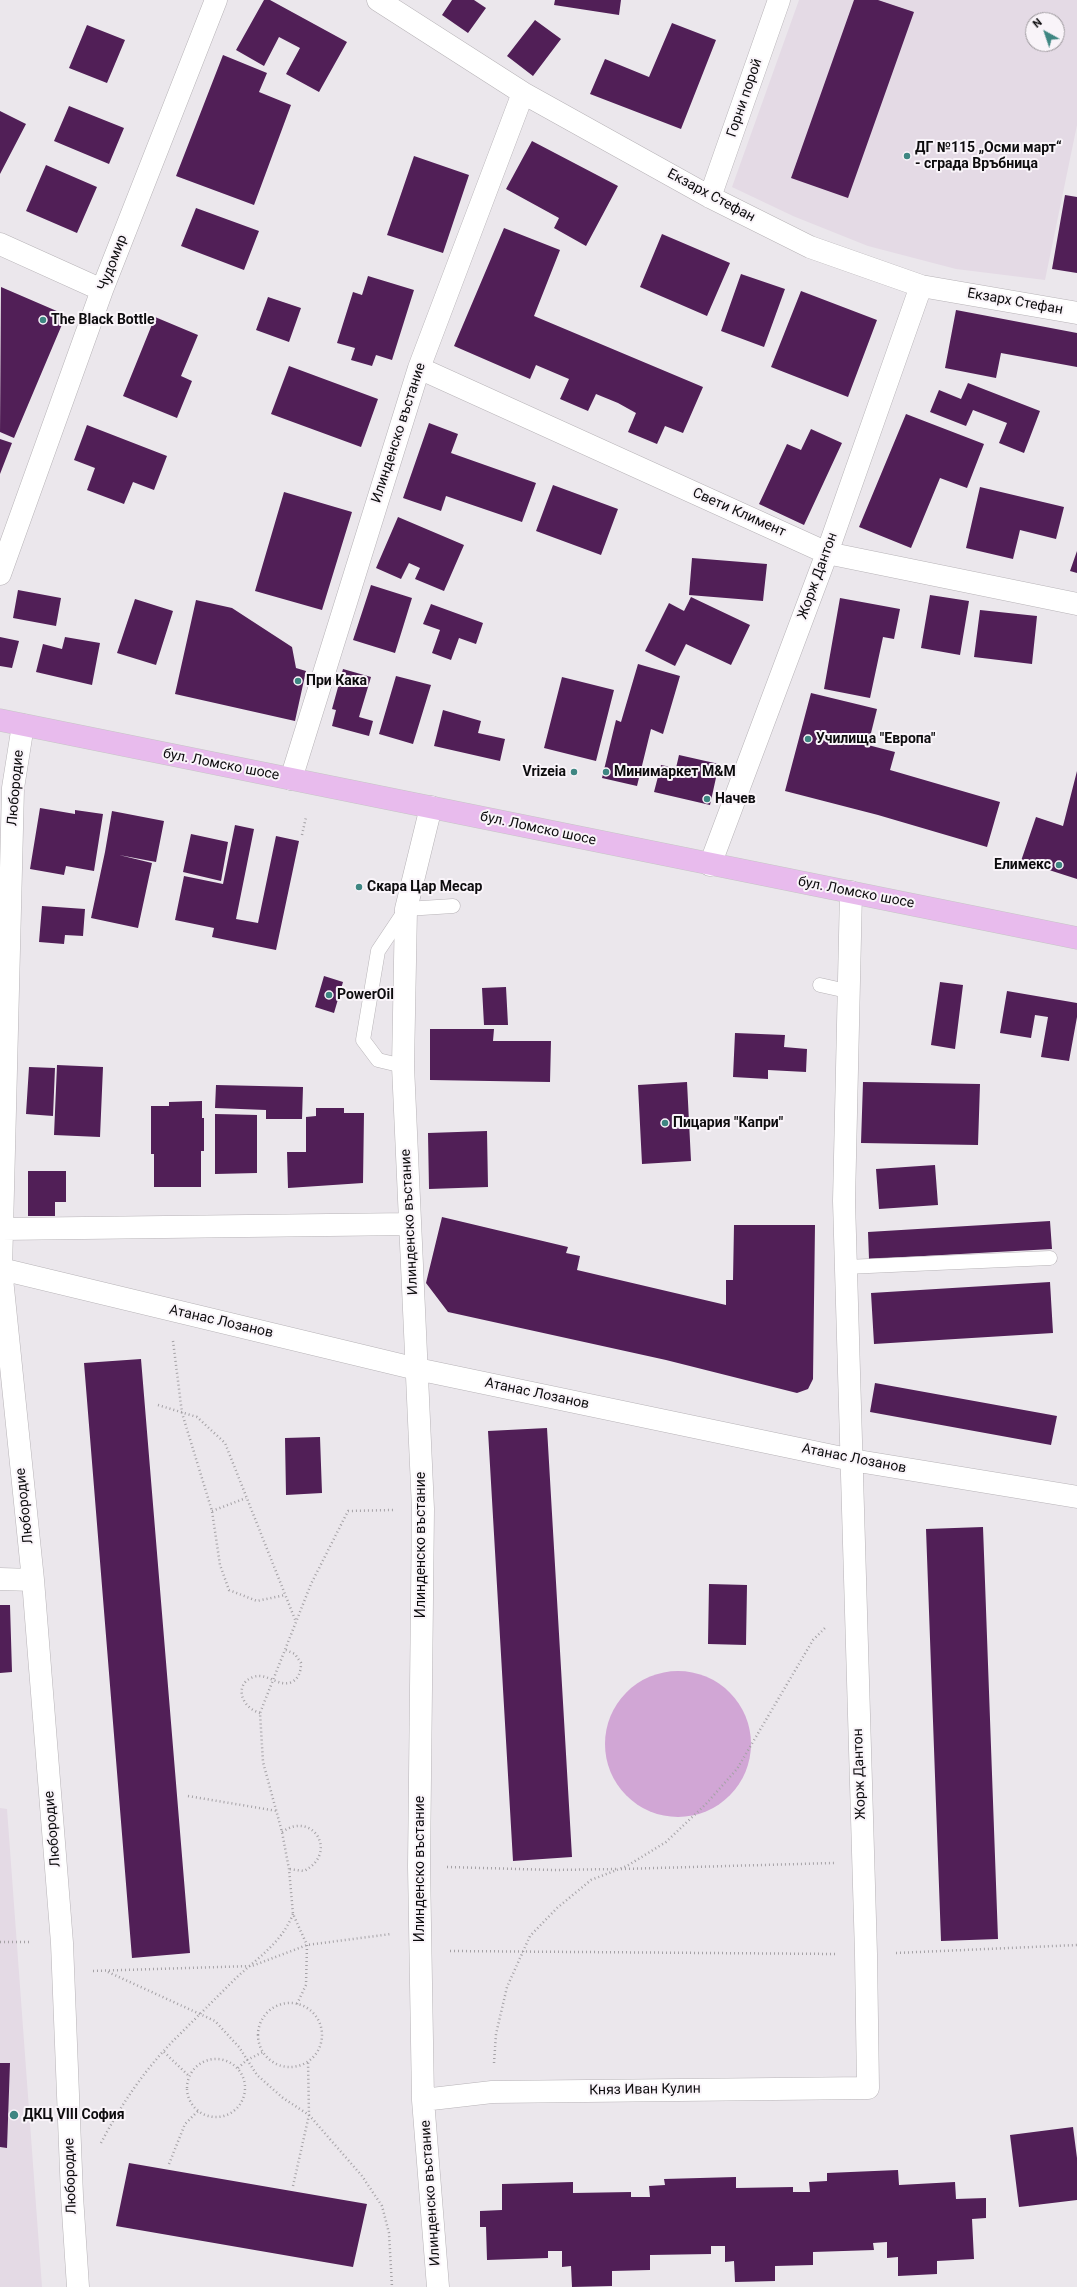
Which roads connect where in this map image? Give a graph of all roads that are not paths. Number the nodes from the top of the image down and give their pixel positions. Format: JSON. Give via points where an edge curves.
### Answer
{"nodes":[{"id":1,"x":216,"y":0,"type":"edge"},
{"id":2,"x":378,"y":0,"type":"edge"},
{"id":3,"x":779,"y":0,"type":"edge"},
{"id":4,"x":523,"y":93,"type":"junction"},
{"id":5,"x":710,"y":197,"type":"junction"},
{"id":6,"x":0,"y":244,"type":"edge"},
{"id":7,"x":921,"y":286,"type":"junction"},
{"id":8,"x":102,"y":290,"type":"junction"},
{"id":9,"x":1077,"y":313,"type":"edge"},
{"id":10,"x":419,"y":368,"type":"junction"},
{"id":11,"x":827,"y":553,"type":"junction"},
{"id":12,"x":0,"y":574,"type":"edge"},
{"id":13,"x":1077,"y":604,"type":"edge"},
{"id":14,"x":0,"y":720,"type":"edge"},
{"id":15,"x":23,"y":725,"type":"junction"},
{"id":16,"x":291,"y":779,"type":"junction"},
{"id":17,"x":431,"y":807,"type":"junction"},
{"id":18,"x":710,"y":865,"type":"junction"},
{"id":19,"x":851,"y":892,"type":"junction"},
{"id":20,"x":454,"y":906,"type":"dead end"},
{"id":21,"x":406,"y":908,"type":"junction"},
{"id":22,"x":1077,"y":938,"type":"edge"},
{"id":23,"x":820,"y":984,"type":"dead end"},
{"id":24,"x":847,"y":991,"type":"junction"},
{"id":25,"x":403,"y":1066,"type":"junction"},
{"id":26,"x":410,"y":1224,"type":"junction"},
{"id":27,"x":1,"y":1240,"type":"edge"},
{"id":28,"x":1050,"y":1258,"type":"dead end"},
{"id":29,"x":846,"y":1267,"type":"junction"},
{"id":30,"x":1,"y":1269,"type":"junction"},
{"id":31,"x":417,"y":1369,"type":"junction"},
{"id":32,"x":852,"y":1460,"type":"junction"},
{"id":33,"x":1077,"y":1497,"type":"edge"},
{"id":34,"x":0,"y":1578,"type":"edge"},
{"id":35,"x":33,"y":1580,"type":"junction"},
{"id":36,"x":868,"y":2088,"type":"joint"},
{"id":37,"x":423,"y":2100,"type":"junction"},
{"id":38,"x":78,"y":2287,"type":"edge"},
{"id":39,"x":438,"y":2287,"type":"edge"}],
"edges":[{"from":1,"to":8,"type":"street","name":"Чудомир"},
{"from":2,"to":4,"type":"street","name":"Екзарх Стефан"},
{"from":3,"to":5,"type":"street","name":"Горни порой"},
{"from":4,"to":5,"type":"street","name":"Екзарх Стефан"},
{"from":4,"to":10,"type":"street","name":"Илинденско въстание"},
{"from":5,"to":7,"type":"street","name":"Екзарх Стефан","via":[[810,247]]},
{"from":6,"to":8,"type":"street"},
{"from":7,"to":9,"type":"street","name":"Екзарх Стефан"},
{"from":7,"to":11,"type":"street","name":"Жорж Дантон"},
{"from":8,"to":12,"type":"street","name":"Чудомир"},
{"from":10,"to":11,"type":"street","name":"Свети Климент"},
{"from":10,"to":16,"type":"street","name":"Илинденско въстание"},
{"from":11,"to":13,"type":"street","name":"Свети Климент"},
{"from":11,"to":18,"type":"street","name":"Жорж Дантон"},
{"from":14,"to":15,"type":"main road","name":"бул. Ломско шосе"},
{"from":15,"to":16,"type":"main road","name":"бул. Ломско шосе"},
{"from":15,"to":27,"type":"street","name":"Любородие","via":[[13,788]]},
{"from":16,"to":17,"type":"main road","name":"бул. Ломско шосе"},
{"from":17,"to":18,"type":"main road","name":"бул. Ломско шосе"},
{"from":17,"to":21,"type":"street","name":"Илинденско въстание"},
{"from":18,"to":19,"type":"main road","name":"бул. Ломско шосе"},
{"from":19,"to":22,"type":"main road","name":"бул. Ломско шосе"},
{"from":19,"to":24,"type":"street","name":"Жорж Дантон"},
{"from":20,"to":21,"type":"lane"},
{"from":21,"to":25,"type":"street","name":"Илинденско въстание"},
{"from":21,"to":25,"type":"lane","via":[[378,951],[364,1040],[378,1060]]},
{"from":23,"to":24,"type":"lane"},
{"from":24,"to":29,"type":"street","name":"Жорж Дантон","via":[[844,1201]]},
{"from":25,"to":26,"type":"street","name":"Илинденско въстание"},
{"from":26,"to":27,"type":"street"},
{"from":26,"to":31,"type":"street","name":"Илинденско въстание"},
{"from":27,"to":30,"type":"street","name":"Любородие"},
{"from":28,"to":29,"type":"lane"},
{"from":29,"to":32,"type":"street","name":"Жорж Дантон"},
{"from":30,"to":31,"type":"street","name":"Атанас Лозанов"},
{"from":30,"to":35,"type":"street","name":"Любородие"},
{"from":31,"to":32,"type":"street","name":"Атанас Лозанов"},
{"from":31,"to":37,"type":"street","name":"Илинденско въстание","via":[[423,1509],[419,1866]]},
{"from":32,"to":33,"type":"street","name":"Атанас Лозанов"},
{"from":32,"to":36,"type":"street","name":"Жорж Дантон"},
{"from":34,"to":35,"type":"street"},
{"from":35,"to":38,"type":"street","name":"Любородие","via":[[65,1972],[72,2196]]},
{"from":36,"to":37,"type":"street","name":"Княз Иван Кулин","via":[[492,2092]]},
{"from":37,"to":39,"type":"street","name":"Илинденско въстание"}]}
